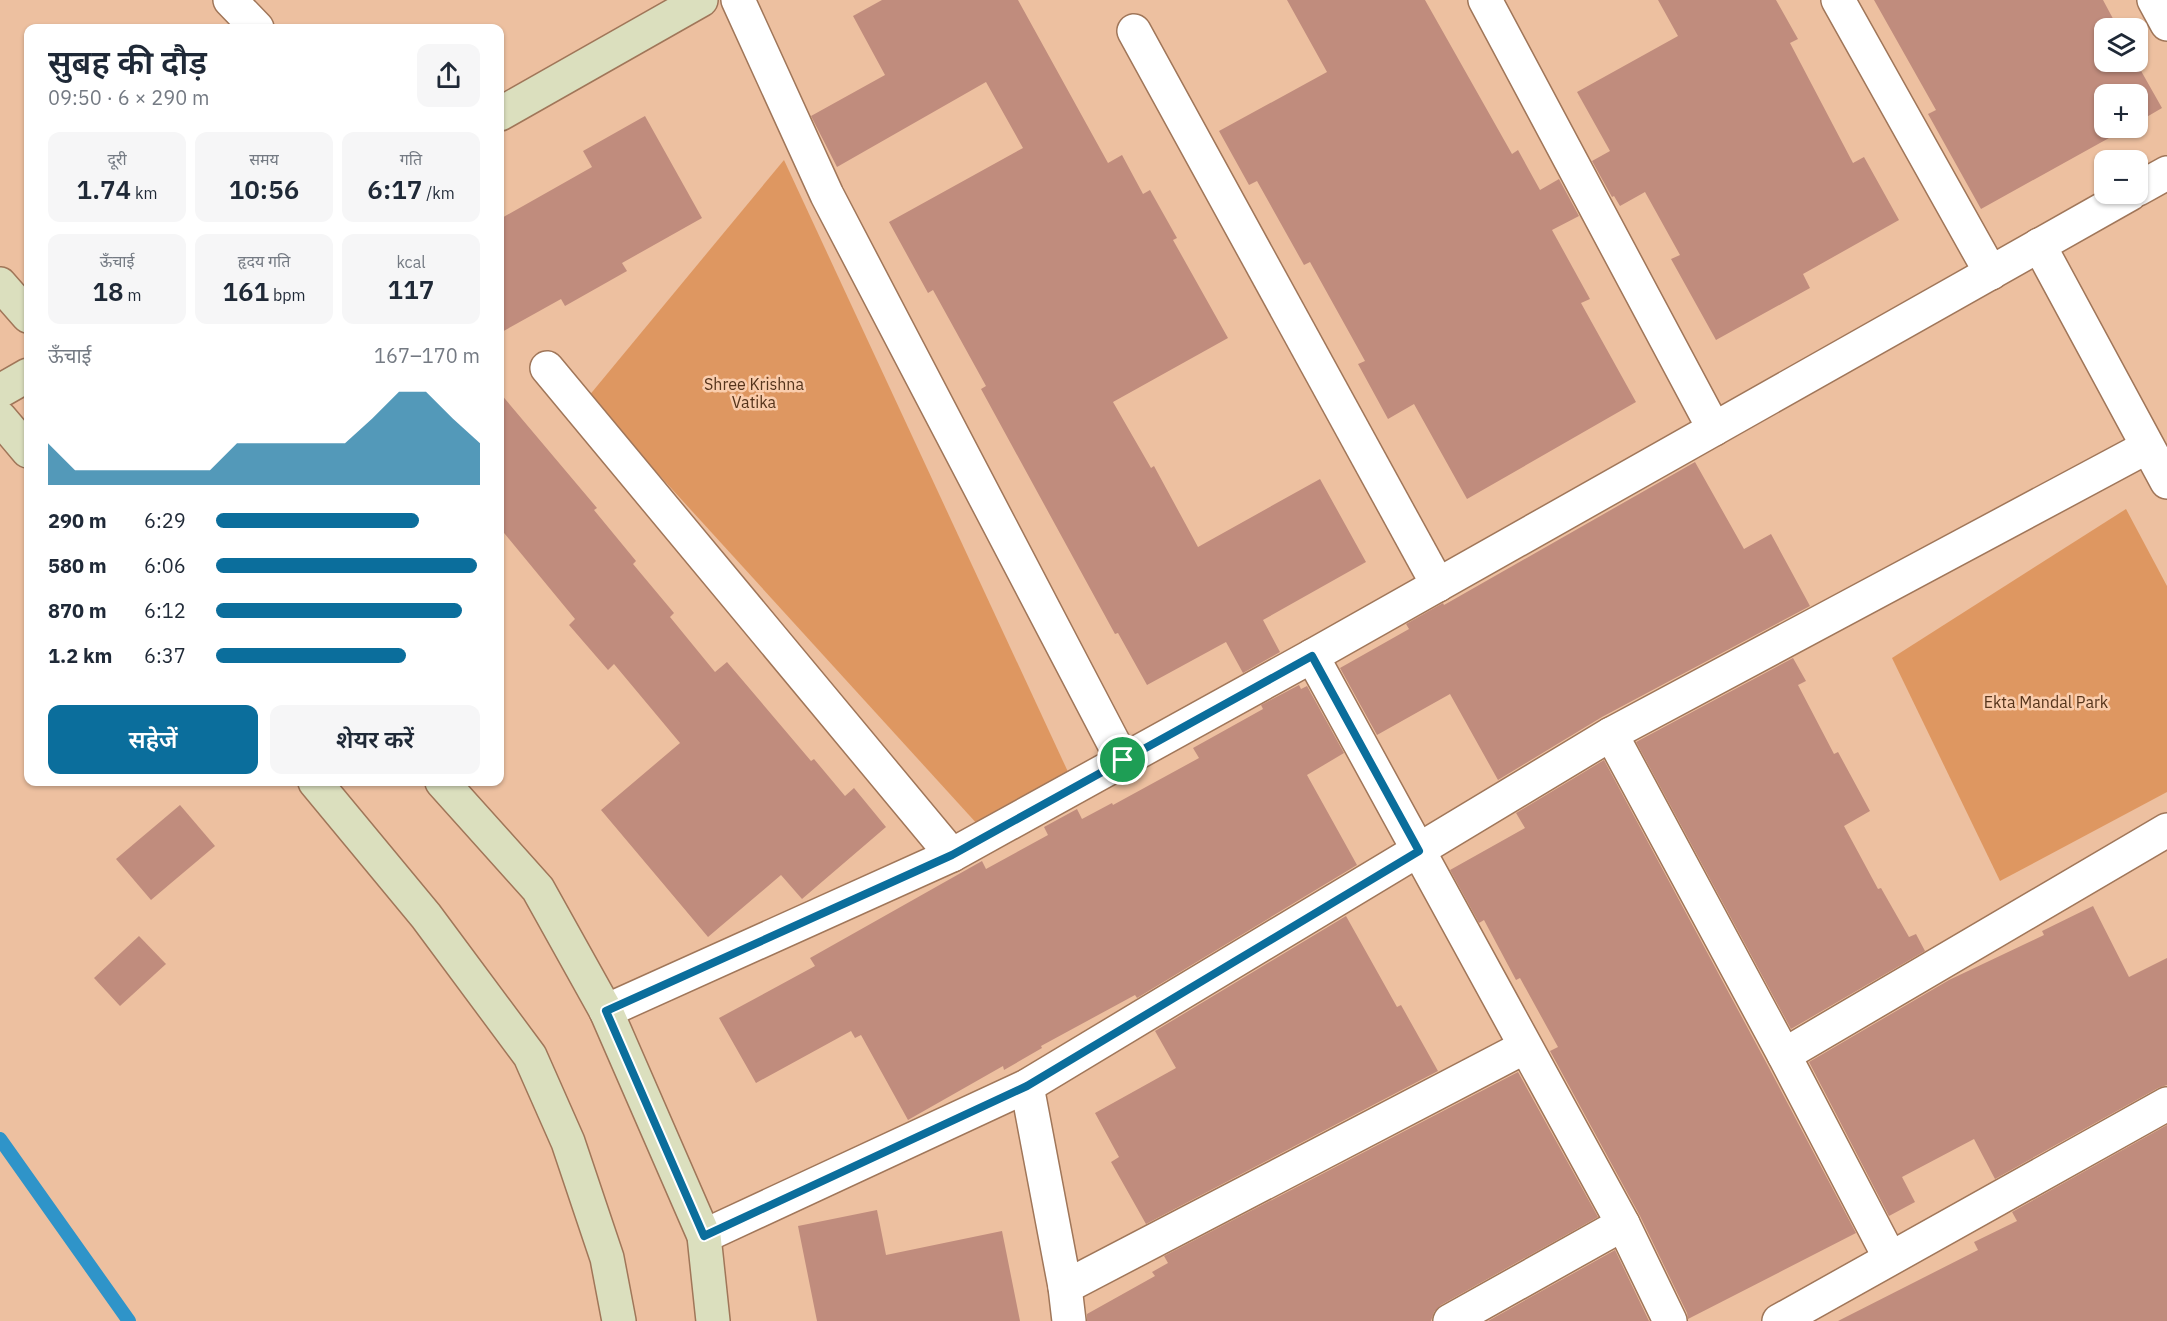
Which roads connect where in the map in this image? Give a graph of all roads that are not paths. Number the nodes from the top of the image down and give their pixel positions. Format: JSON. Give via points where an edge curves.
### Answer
{"nodes":[{"id":1,"x":230,"y":0,"type":"edge"},
{"id":2,"x":702,"y":0,"type":"edge"},
{"id":3,"x":738,"y":0,"type":"edge"},
{"id":4,"x":1485,"y":0,"type":"edge"},
{"id":5,"x":1838,"y":0,"type":"edge"},
{"id":6,"x":2154,"y":0,"type":"edge"},
{"id":7,"x":253,"y":24,"type":"edge"},
{"id":8,"x":2167,"y":24,"type":"edge"},
{"id":9,"x":1134,"y":30,"type":"dead end"},
{"id":10,"x":504,"y":112,"type":"edge"},
{"id":11,"x":2167,"y":173,"type":"edge"},
{"id":12,"x":2148,"y":183,"type":"edge"},
{"id":13,"x":2112,"y":204,"type":"edge"},
{"id":14,"x":2039,"y":245,"type":"junction"},
{"id":15,"x":1991,"y":273,"type":"junction"},
{"id":16,"x":0,"y":284,"type":"edge"},
{"id":17,"x":24,"y":311,"type":"edge"},
{"id":18,"x":547,"y":368,"type":"dead end"},
{"id":19,"x":24,"y":377,"type":"edge"},
{"id":20,"x":0,"y":391,"type":"edge"},
{"id":21,"x":0,"y":418,"type":"edge"},
{"id":22,"x":1714,"y":429,"type":"junction"},
{"id":23,"x":24,"y":446,"type":"edge"},
{"id":24,"x":2147,"y":447,"type":"junction"},
{"id":25,"x":2167,"y":482,"type":"edge"},
{"id":26,"x":1438,"y":585,"type":"junction"},
{"id":27,"x":1312,"y":656,"type":"junction"},
{"id":28,"x":1611,"y":734,"type":"junction"},
{"id":29,"x":1123,"y":760,"type":"junction"},
{"id":30,"x":318,"y":786,"type":"edge"},
{"id":31,"x":446,"y":786,"type":"edge"},
{"id":32,"x":2167,"y":830,"type":"edge"},
{"id":33,"x":1419,"y":851,"type":"junction"},
{"id":34,"x":952,"y":855,"type":"junction"},
{"id":35,"x":606,"y":1011,"type":"junction"},
{"id":36,"x":1525,"y":1047,"type":"junction"},
{"id":37,"x":1784,"y":1055,"type":"junction"},
{"id":38,"x":1027,"y":1086,"type":"junction"},
{"id":39,"x":2167,"y":1104,"type":"edge"},
{"id":40,"x":1623,"y":1224,"type":"junction"},
{"id":41,"x":704,"y":1236,"type":"junction"},
{"id":42,"x":1890,"y":1258,"type":"junction"},
{"id":43,"x":1065,"y":1287,"type":"junction"},
{"id":44,"x":619,"y":1321,"type":"edge"},
{"id":45,"x":712,"y":1321,"type":"edge"},
{"id":46,"x":1069,"y":1321,"type":"edge"},
{"id":47,"x":1450,"y":1321,"type":"edge"},
{"id":48,"x":1670,"y":1321,"type":"edge"},
{"id":49,"x":1779,"y":1321,"type":"edge"}],
"edges":[{"from":1,"to":7,"type":"street"},
{"from":2,"to":10,"type":"main road"},
{"from":3,"to":29,"type":"street","via":[[827,195]]},
{"from":4,"to":22,"type":"street"},
{"from":5,"to":15,"type":"street"},
{"from":6,"to":8,"type":"street"},
{"from":9,"to":26,"type":"street"},
{"from":11,"to":12,"type":"street"},
{"from":13,"to":14,"type":"street"},
{"from":14,"to":15,"type":"street"},
{"from":14,"to":24,"type":"street"},
{"from":15,"to":22,"type":"street"},
{"from":16,"to":17,"type":"main road"},
{"from":18,"to":34,"type":"street"},
{"from":19,"to":20,"type":"main road"},
{"from":21,"to":23,"type":"main road"},
{"from":22,"to":26,"type":"street"},
{"from":24,"to":25,"type":"street"},
{"from":24,"to":28,"type":"street"},
{"from":26,"to":27,"type":"street"},
{"from":27,"to":29,"type":"street"},
{"from":27,"to":33,"type":"street"},
{"from":28,"to":33,"type":"street"},
{"from":28,"to":37,"type":"street"},
{"from":29,"to":34,"type":"street"},
{"from":30,"to":44,"type":"main road","via":[[426,916],[530,1056],[572,1153],[607,1258]]},
{"from":31,"to":35,"type":"main road","via":[[538,889]]},
{"from":32,"to":37,"type":"street"},
{"from":33,"to":36,"type":"street"},
{"from":33,"to":38,"type":"street"},
{"from":34,"to":35,"type":"street"},
{"from":35,"to":41,"type":"main road"},
{"from":36,"to":40,"type":"street"},
{"from":36,"to":43,"type":"street"},
{"from":37,"to":42,"type":"street"},
{"from":38,"to":41,"type":"street"},
{"from":38,"to":43,"type":"street"},
{"from":39,"to":42,"type":"street"},
{"from":40,"to":47,"type":"street"},
{"from":40,"to":48,"type":"street"},
{"from":41,"to":45,"type":"main road"},
{"from":42,"to":49,"type":"street"},
{"from":43,"to":46,"type":"street"}]}
